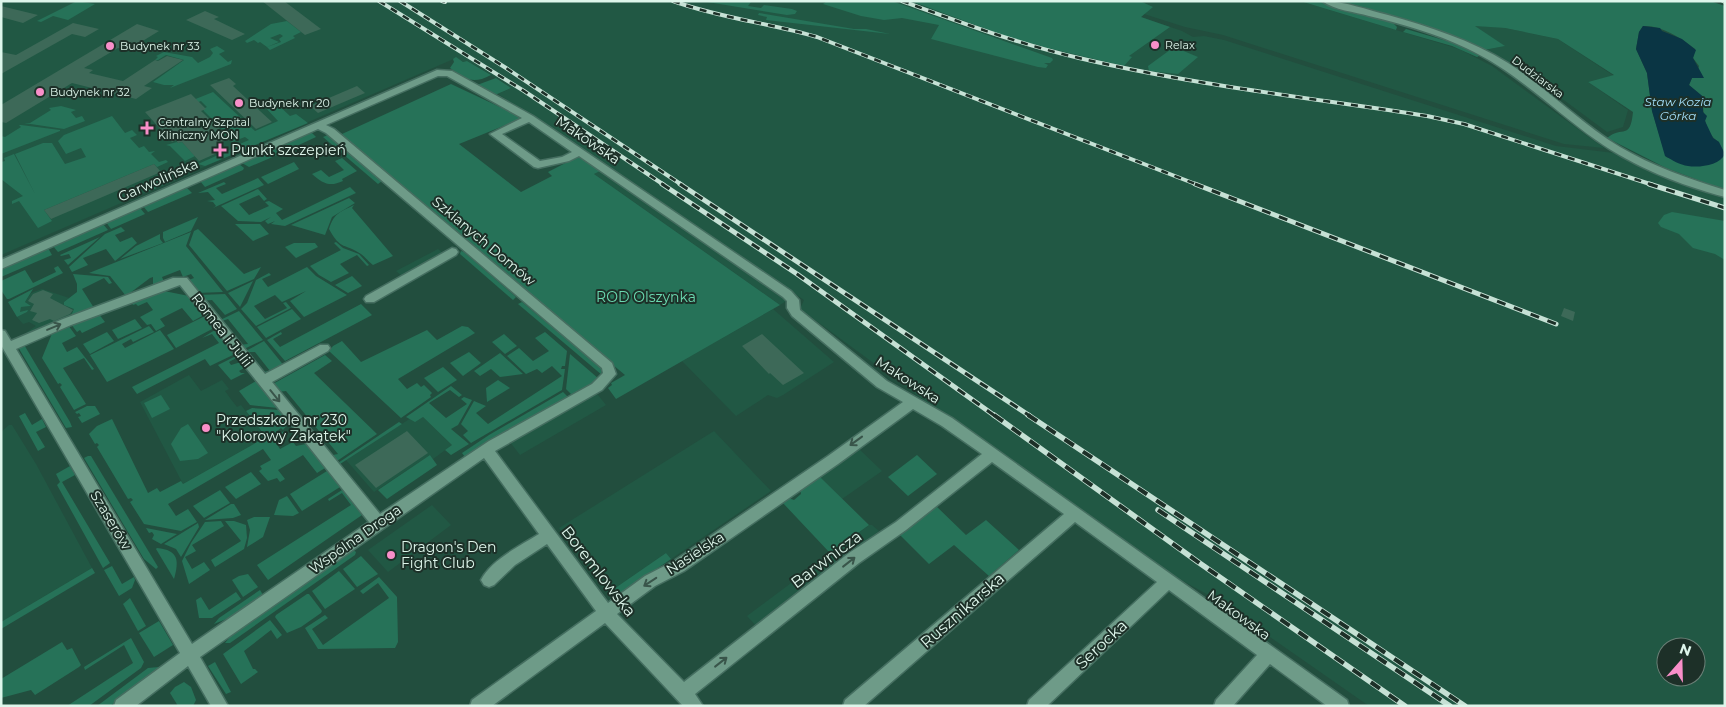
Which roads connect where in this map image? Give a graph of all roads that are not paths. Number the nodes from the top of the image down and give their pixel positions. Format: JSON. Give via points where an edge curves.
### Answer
{"nodes":[{"id":1,"x":1326,"y":1,"type":"edge"},
{"id":2,"x":437,"y":73,"type":"joint"},
{"id":3,"x":530,"y":118,"type":"junction"},
{"id":4,"x":318,"y":125,"type":"junction"},
{"id":5,"x":580,"y":152,"type":"junction"},
{"id":6,"x":1725,"y":194,"type":"edge"},
{"id":7,"x":452,"y":252,"type":"dead end"},
{"id":8,"x":1,"y":265,"type":"edge"},
{"id":9,"x":370,"y":299,"type":"dead end"},
{"id":10,"x":1,"y":334,"type":"edge"},
{"id":11,"x":9,"y":347,"type":"junction"},
{"id":12,"x":324,"y":348,"type":"dead end"},
{"id":13,"x":263,"y":381,"type":"junction"},
{"id":14,"x":597,"y":387,"type":"joint"},
{"id":15,"x":913,"y":402,"type":"junction"},
{"id":16,"x":486,"y":450,"type":"junction"},
{"id":17,"x":991,"y":455,"type":"junction"},
{"id":18,"x":1073,"y":515,"type":"junction"},
{"id":19,"x":379,"y":523,"type":"junction"},
{"id":20,"x":549,"y":535,"type":"junction"},
{"id":21,"x":489,"y":580,"type":"dead end"},
{"id":22,"x":1167,"y":582,"type":"junction"},
{"id":23,"x":606,"y":613,"type":"junction"},
{"id":24,"x":1268,"y":654,"type":"junction"},
{"id":25,"x":190,"y":655,"type":"junction"},
{"id":26,"x":683,"y":693,"type":"junction"},
{"id":27,"x":122,"y":706,"type":"edge"},
{"id":28,"x":220,"y":706,"type":"edge"},
{"id":29,"x":478,"y":706,"type":"edge"},
{"id":30,"x":695,"y":706,"type":"edge"},
{"id":31,"x":852,"y":706,"type":"edge"},
{"id":32,"x":1035,"y":706,"type":"edge"},
{"id":33,"x":1222,"y":706,"type":"edge"},
{"id":34,"x":1341,"y":706,"type":"edge"}],
"edges":[{"from":1,"to":6,"type":"street","name":"Dudziarska","via":[[1439,34],[1487,55],[1522,77],[1615,148],[1651,167]]},
{"from":2,"to":3,"type":"street","name":"Makowska","via":[[449,73]]},
{"from":2,"to":4,"type":"street","name":"Garwolińska"},
{"from":3,"to":5,"type":"street","name":"Makowska"},
{"from":3,"to":5,"type":"street","via":[[495,134],[538,165]]},
{"from":4,"to":8,"type":"street","name":"Garwolińska"},
{"from":4,"to":14,"type":"street","name":"Szklanych Domów","via":[[330,131],[608,366],[608,378]]},
{"from":5,"to":15,"type":"street","name":"Makowska","via":[[787,294],[793,300],[796,313],[882,384]]},
{"from":7,"to":9,"type":"street"},
{"from":10,"to":11,"type":"street","name":"Szaserów"},
{"from":11,"to":13,"type":"street","name":"Romea i Julii","one_way":true,"via":[[98,310],[181,281]]},
{"from":11,"to":25,"type":"street","name":"Szaserów"},
{"from":12,"to":13,"type":"street"},
{"from":13,"to":19,"type":"street","name":"Romea i Julii","one_way":true},
{"from":14,"to":16,"type":"street","name":"Wspólna Droga"},
{"from":15,"to":17,"type":"street","name":"Makowska","via":[[947,422]]},
{"from":15,"to":23,"type":"street","name":"Nasielska","one_way":true,"via":[[786,493]]},
{"from":16,"to":19,"type":"street","name":"Wspólna Droga"},
{"from":16,"to":20,"type":"street","name":"Boremlowska"},
{"from":17,"to":18,"type":"street","name":"Makowska"},
{"from":26,"to":17,"type":"street","name":"Barwnicza","one_way":true},
{"from":18,"to":22,"type":"street","name":"Makowska"},
{"from":18,"to":31,"type":"street","name":"Rusznikarska"},
{"from":19,"to":25,"type":"street","name":"Wspólna Droga"},
{"from":20,"to":21,"type":"street","via":[[510,560]]},
{"from":20,"to":23,"type":"street","name":"Boremlowska"},
{"from":22,"to":24,"type":"street","name":"Makowska"},
{"from":22,"to":32,"type":"street","name":"Serocka"},
{"from":23,"to":26,"type":"street","name":"Boremlowska"},
{"from":23,"to":29,"type":"street","name":"Nasielska"},
{"from":24,"to":33,"type":"street"},
{"from":24,"to":34,"type":"street","name":"Makowska"},
{"from":25,"to":27,"type":"street","name":"Wspólna Droga"},
{"from":25,"to":28,"type":"street","name":"Szaserów"},
{"from":26,"to":30,"type":"street","name":"Boremlowska"}]}
